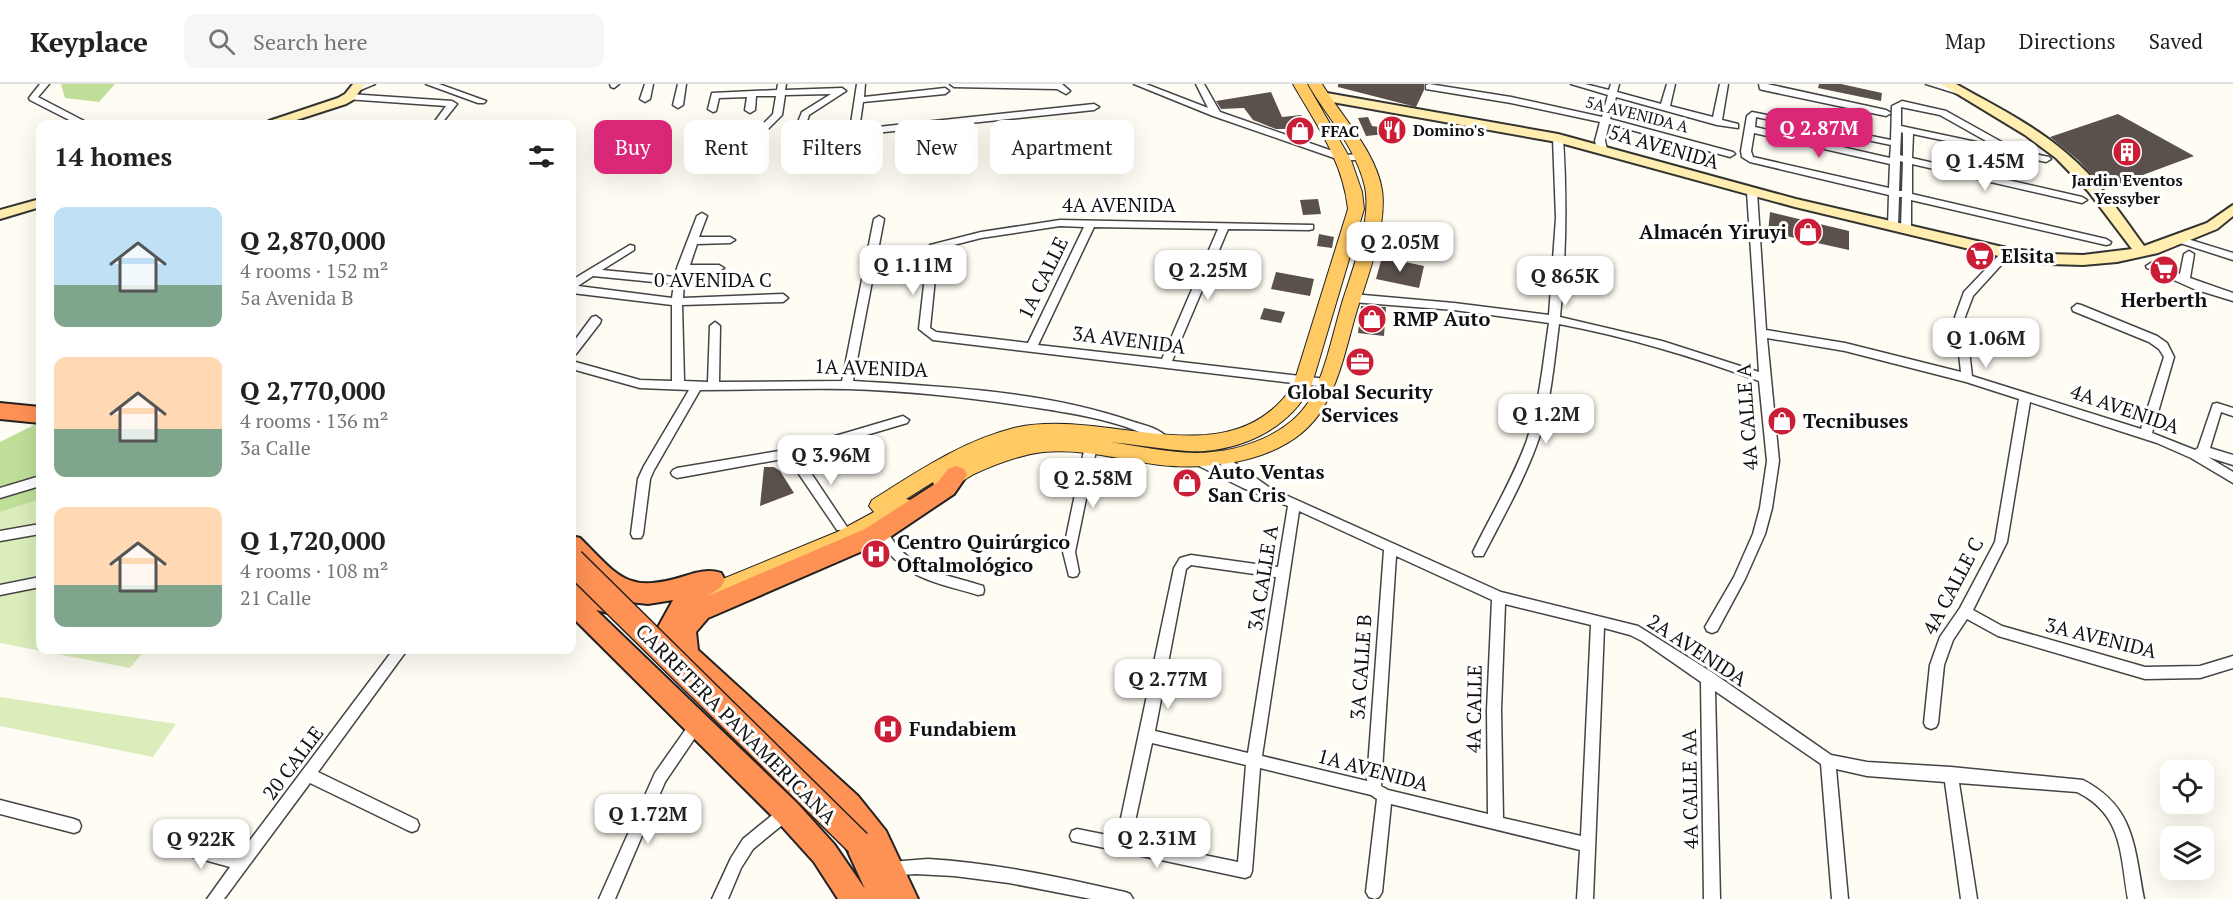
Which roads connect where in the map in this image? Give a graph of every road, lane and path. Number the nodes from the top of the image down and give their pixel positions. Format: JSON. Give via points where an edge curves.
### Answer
{"nodes":[{"id":1,"x":45,"y":84,"type":"edge"},
{"id":2,"x":371,"y":84,"type":"edge"},
{"id":3,"x":430,"y":84,"type":"edge"},
{"id":4,"x":649,"y":84,"type":"edge"},
{"id":5,"x":682,"y":84,"type":"edge"},
{"id":6,"x":861,"y":84,"type":"edge"},
{"id":7,"x":954,"y":84,"type":"edge"},
{"id":8,"x":1138,"y":84,"type":"edge"},
{"id":9,"x":1200,"y":84,"type":"edge"},
{"id":10,"x":1300,"y":84,"type":"edge"},
{"id":11,"x":1306,"y":84,"type":"edge"},
{"id":12,"x":1575,"y":84,"type":"edge"},
{"id":13,"x":1671,"y":84,"type":"edge"},
{"id":14,"x":1724,"y":84,"type":"edge"},
{"id":15,"x":1763,"y":84,"type":"edge"},
{"id":16,"x":1930,"y":84,"type":"edge"},
{"id":17,"x":1429,"y":87,"type":"dead end"},
{"id":18,"x":1952,"y":87,"type":"edge"},
{"id":19,"x":782,"y":88,"type":"edge"},
{"id":20,"x":1614,"y":88,"type":"edge"},
{"id":21,"x":355,"y":90,"type":"edge"},
{"id":22,"x":1318,"y":90,"type":"edge"},
{"id":23,"x":945,"y":91,"type":"dead end"},
{"id":24,"x":1066,"y":91,"type":"dead end"},
{"id":25,"x":752,"y":93,"type":"junction"},
{"id":26,"x":645,"y":99,"type":"dead end"},
{"id":27,"x":858,"y":100,"type":"junction"},
{"id":28,"x":481,"y":101,"type":"dead end"},
{"id":29,"x":678,"y":105,"type":"dead end"},
{"id":30,"x":1665,"y":106,"type":"junction"},
{"id":31,"x":1094,"y":107,"type":"dead end"},
{"id":32,"x":713,"y":109,"type":"dead end"},
{"id":33,"x":750,"y":110,"type":"dead end"},
{"id":34,"x":1886,"y":113,"type":"dead end"},
{"id":35,"x":1215,"y":114,"type":"junction"},
{"id":36,"x":75,"y":120,"type":"edge"},
{"id":37,"x":286,"y":120,"type":"edge"},
{"id":38,"x":440,"y":120,"type":"edge"},
{"id":39,"x":803,"y":120,"type":"edge"},
{"id":40,"x":856,"y":120,"type":"edge"},
{"id":41,"x":1605,"y":120,"type":"junction"},
{"id":42,"x":1717,"y":122,"type":"junction"},
{"id":43,"x":769,"y":123,"type":"edge"},
{"id":44,"x":1736,"y":126,"type":"dead end"},
{"id":45,"x":1895,"y":128,"type":"junction"},
{"id":46,"x":883,"y":129,"type":"edge"},
{"id":47,"x":1750,"y":129,"type":"junction"},
{"id":48,"x":1908,"y":130,"type":"junction"},
{"id":49,"x":1558,"y":138,"type":"junction"},
{"id":50,"x":1894,"y":143,"type":"junction"},
{"id":51,"x":1602,"y":149,"type":"junction"},
{"id":52,"x":2012,"y":151,"type":"junction"},
{"id":53,"x":1730,"y":154,"type":"dead end"},
{"id":54,"x":1351,"y":158,"type":"junction"},
{"id":55,"x":1894,"y":159,"type":"junction"},
{"id":56,"x":2046,"y":159,"type":"dead end"},
{"id":57,"x":1907,"y":160,"type":"junction"},
{"id":58,"x":1752,"y":192,"type":"junction"},
{"id":59,"x":1893,"y":194,"type":"junction"},
{"id":60,"x":1906,"y":197,"type":"junction"},
{"id":61,"x":2082,"y":200,"type":"dead end"},
{"id":62,"x":36,"y":204,"type":"edge"},
{"id":63,"x":2233,"y":208,"type":"edge"},
{"id":64,"x":0,"y":215,"type":"edge"},
{"id":65,"x":702,"y":216,"type":"dead end"},
{"id":66,"x":879,"y":219,"type":"dead end"},
{"id":67,"x":1091,"y":224,"type":"junction"},
{"id":68,"x":1225,"y":225,"type":"junction"},
{"id":69,"x":1309,"y":227,"type":"dead end"},
{"id":70,"x":1900,"y":228,"type":"junction"},
{"id":71,"x":730,"y":240,"type":"dead end"},
{"id":72,"x":2181,"y":240,"type":"junction"},
{"id":73,"x":693,"y":241,"type":"junction"},
{"id":74,"x":2106,"y":242,"type":"dead end"},
{"id":75,"x":630,"y":248,"type":"dead end"},
{"id":76,"x":2141,"y":252,"type":"junction"},
{"id":77,"x":2007,"y":253,"type":"junction"},
{"id":78,"x":2189,"y":254,"type":"dead end"},
{"id":79,"x":2233,"y":257,"type":"edge"},
{"id":80,"x":2151,"y":266,"type":"dead end"},
{"id":81,"x":682,"y":268,"type":"junction"},
{"id":82,"x":719,"y":268,"type":"dead end"},
{"id":83,"x":593,"y":273,"type":"junction"},
{"id":84,"x":2184,"y":280,"type":"junction"},
{"id":85,"x":679,"y":281,"type":"junction"},
{"id":86,"x":576,"y":284,"type":"edge"},
{"id":87,"x":576,"y":288,"type":"edge"},
{"id":88,"x":2233,"y":297,"type":"edge"},
{"id":89,"x":783,"y":298,"type":"dead end"},
{"id":90,"x":1352,"y":298,"type":"junction"},
{"id":91,"x":676,"y":302,"type":"junction"},
{"id":92,"x":2077,"y":308,"type":"dead end"},
{"id":93,"x":596,"y":320,"type":"dead end"},
{"id":94,"x":1555,"y":320,"type":"junction"},
{"id":95,"x":715,"y":326,"type":"dead end"},
{"id":96,"x":1762,"y":333,"type":"junction"},
{"id":97,"x":928,"y":334,"type":"joint"},
{"id":98,"x":576,"y":346,"type":"edge"},
{"id":99,"x":1031,"y":349,"type":"junction"},
{"id":100,"x":1165,"y":364,"type":"junction"},
{"id":101,"x":576,"y":366,"type":"edge"},
{"id":102,"x":1967,"y":378,"type":"junction"},
{"id":103,"x":1304,"y":379,"type":"junction"},
{"id":104,"x":1766,"y":379,"type":"junction"},
{"id":105,"x":1326,"y":383,"type":"junction"},
{"id":106,"x":847,"y":385,"type":"junction"},
{"id":107,"x":678,"y":386,"type":"junction"},
{"id":108,"x":697,"y":386,"type":"junction"},
{"id":109,"x":713,"y":386,"type":"junction"},
{"id":110,"x":0,"y":397,"type":"edge"},
{"id":111,"x":2025,"y":397,"type":"junction"},
{"id":112,"x":36,"y":400,"type":"edge"},
{"id":113,"x":0,"y":411,"type":"edge"},
{"id":114,"x":2233,"y":412,"type":"edge"},
{"id":115,"x":36,"y":415,"type":"edge"},
{"id":116,"x":903,"y":420,"type":"dead end"},
{"id":117,"x":2145,"y":435,"type":"junction"},
{"id":118,"x":1164,"y":441,"type":"junction"},
{"id":119,"x":1091,"y":446,"type":"junction"},
{"id":120,"x":791,"y":453,"type":"junction"},
{"id":121,"x":2199,"y":453,"type":"junction"},
{"id":122,"x":1221,"y":457,"type":"junction"},
{"id":123,"x":1197,"y":460,"type":"junction"},
{"id":124,"x":2233,"y":460,"type":"edge"},
{"id":125,"x":677,"y":473,"type":"dead end"},
{"id":126,"x":956,"y":475,"type":"junction"},
{"id":127,"x":2233,"y":478,"type":"edge"},
{"id":128,"x":36,"y":482,"type":"edge"},
{"id":129,"x":1266,"y":491,"type":"junction"},
{"id":130,"x":0,"y":493,"type":"edge"},
{"id":131,"x":1294,"y":505,"type":"junction"},
{"id":132,"x":841,"y":528,"type":"junction"},
{"id":133,"x":36,"y":531,"type":"edge"},
{"id":134,"x":881,"y":531,"type":"junction"},
{"id":135,"x":638,"y":534,"type":"dead end"},
{"id":136,"x":0,"y":536,"type":"edge"},
{"id":137,"x":1390,"y":547,"type":"junction"},
{"id":138,"x":576,"y":549,"type":"edge"},
{"id":139,"x":1479,"y":552,"type":"dead end"},
{"id":140,"x":576,"y":565,"type":"edge"},
{"id":141,"x":1073,"y":572,"type":"dead end"},
{"id":142,"x":1284,"y":573,"type":"junction"},
{"id":143,"x":36,"y":583,"type":"edge"},
{"id":144,"x":576,"y":585,"type":"edge"},
{"id":145,"x":714,"y":586,"type":"junction"},
{"id":146,"x":0,"y":590,"type":"edge"},
{"id":147,"x":978,"y":590,"type":"dead end"},
{"id":148,"x":1499,"y":597,"type":"junction"},
{"id":149,"x":576,"y":606,"type":"edge"},
{"id":150,"x":666,"y":607,"type":"dead end"},
{"id":151,"x":1965,"y":612,"type":"junction"},
{"id":152,"x":1598,"y":621,"type":"junction"},
{"id":153,"x":1712,"y":627,"type":"dead end"},
{"id":154,"x":397,"y":654,"type":"edge"},
{"id":155,"x":2233,"y":662,"type":"edge"},
{"id":156,"x":1708,"y":677,"type":"junction"},
{"id":157,"x":698,"y":723,"type":"junction"},
{"id":158,"x":1931,"y":723,"type":"dead end"},
{"id":159,"x":1148,"y":735,"type":"junction"},
{"id":160,"x":1254,"y":759,"type":"junction"},
{"id":161,"x":1828,"y":761,"type":"junction"},
{"id":162,"x":1951,"y":774,"type":"junction"},
{"id":163,"x":309,"y":775,"type":"junction"},
{"id":164,"x":1379,"y":792,"type":"junction"},
{"id":165,"x":0,"y":807,"type":"edge"},
{"id":166,"x":787,"y":812,"type":"junction"},
{"id":167,"x":1496,"y":822,"type":"junction"},
{"id":168,"x":411,"y":825,"type":"dead end"},
{"id":169,"x":74,"y":826,"type":"dead end"},
{"id":170,"x":1077,"y":836,"type":"dead end"},
{"id":171,"x":169,"y":844,"type":"dead end"},
{"id":172,"x":1123,"y":845,"type":"junction"},
{"id":173,"x":1587,"y":845,"type":"junction"},
{"id":174,"x":242,"y":863,"type":"junction"},
{"id":175,"x":890,"y":869,"type":"junction"},
{"id":176,"x":1374,"y":892,"type":"dead end"},
{"id":177,"x":215,"y":899,"type":"edge"},
{"id":178,"x":607,"y":899,"type":"edge"},
{"id":179,"x":720,"y":899,"type":"edge"},
{"id":180,"x":858,"y":899,"type":"edge"},
{"id":181,"x":884,"y":899,"type":"edge"},
{"id":182,"x":904,"y":899,"type":"edge"},
{"id":183,"x":1125,"y":899,"type":"edge"},
{"id":184,"x":1585,"y":899,"type":"edge"},
{"id":185,"x":1712,"y":899,"type":"edge"},
{"id":186,"x":1840,"y":899,"type":"edge"},
{"id":187,"x":1969,"y":899,"type":"edge"},
{"id":188,"x":2136,"y":899,"type":"edge"}],
"edges":[{"from":1,"to":36,"type":"street","via":[[33,98]]},
{"from":2,"to":21,"type":"street"},
{"from":3,"to":28,"type":"street"},
{"from":4,"to":26,"type":"street"},
{"from":5,"to":29,"type":"street"},
{"from":6,"to":27,"type":"street"},
{"from":7,"to":24,"type":"street","via":[[1059,86]]},
{"from":8,"to":35,"type":"street"},
{"from":9,"to":35,"type":"street"},
{"from":10,"to":54,"type":"main road"},
{"from":11,"to":22,"type":"main road","via":[[1312,93]]},
{"from":12,"to":20,"type":"street"},
{"from":13,"to":30,"type":"street"},
{"from":14,"to":42,"type":"street"},
{"from":15,"to":34,"type":"street"},
{"from":16,"to":18,"type":"street"},
{"from":17,"to":41,"type":"street","name":"5A AVENIDA A"},
{"from":18,"to":76,"type":"street","via":[[2006,116],[2074,167]]},
{"from":19,"to":25,"type":"street"},
{"from":19,"to":39,"type":"street","via":[[842,91],[805,114]]},
{"from":19,"to":43,"type":"street","via":[[777,115]]},
{"from":20,"to":30,"type":"street"},
{"from":20,"to":41,"type":"street"},
{"from":21,"to":37,"type":"street","via":[[333,105]]},
{"from":21,"to":38,"type":"street","via":[[452,104]]},
{"from":22,"to":49,"type":"street","name":"5A AVENIDA"},
{"from":22,"to":54,"type":"main road"},
{"from":23,"to":27,"type":"street"},
{"from":25,"to":32,"type":"street","via":[[715,95]]},
{"from":25,"to":33,"type":"street"},
{"from":27,"to":40,"type":"street"},
{"from":30,"to":42,"type":"street"},
{"from":31,"to":46,"type":"street"},
{"from":35,"to":54,"type":"street"},
{"from":41,"to":51,"type":"street"},
{"from":41,"to":53,"type":"street","name":"5A AVENIDA A"},
{"from":42,"to":44,"type":"street"},
{"from":45,"to":48,"type":"street"},
{"from":45,"to":50,"type":"street"},
{"from":45,"to":52,"type":"street","via":[[1897,106],[1902,104],[1943,113]]},
{"from":47,"to":50,"type":"street","via":[[1755,114]]},
{"from":47,"to":55,"type":"street"},
{"from":47,"to":59,"type":"street","via":[[1747,157]]},
{"from":48,"to":52,"type":"street"},
{"from":48,"to":57,"type":"street"},
{"from":49,"to":51,"type":"street","name":"5A AVENIDA"},
{"from":49,"to":94,"type":"street","via":[[1562,223]]},
{"from":50,"to":55,"type":"street"},
{"from":51,"to":58,"type":"street","name":"5A AVENIDA"},
{"from":52,"to":56,"type":"street"},
{"from":54,"to":90,"type":"main road","via":[[1374,190],[1374,212]]},
{"from":54,"to":103,"type":"main road","via":[[1356,209]]},
{"from":55,"to":57,"type":"street"},
{"from":55,"to":59,"type":"street"},
{"from":57,"to":60,"type":"street"},
{"from":57,"to":61,"type":"street"},
{"from":58,"to":70,"type":"street","name":"5A AVENIDA"},
{"from":58,"to":96,"type":"street","name":"4A CALLE A"},
{"from":59,"to":60,"type":"street"},
{"from":59,"to":70,"type":"street"},
{"from":60,"to":70,"type":"street"},
{"from":60,"to":74,"type":"street"},
{"from":62,"to":64,"type":"street"},
{"from":63,"to":72,"type":"street","name":"5A AVENIDA","via":[[2212,226]]},
{"from":65,"to":73,"type":"street"},
{"from":66,"to":106,"type":"street"},
{"from":67,"to":68,"type":"street","name":"4A AVENIDA"},
{"from":67,"to":97,"type":"street","name":"4A AVENIDA","via":[[1060,223],[934,247],[924,329]]},
{"from":67,"to":99,"type":"street","name":"1A CALLE"},
{"from":68,"to":69,"type":"street","name":"4A AVENIDA"},
{"from":68,"to":100,"type":"street"},
{"from":70,"to":77,"type":"street","name":"5A AVENIDA"},
{"from":71,"to":73,"type":"street"},
{"from":72,"to":76,"type":"street","name":"5A AVENIDA"},
{"from":72,"to":79,"type":"street"},
{"from":73,"to":81,"type":"street"},
{"from":75,"to":83,"type":"street"},
{"from":76,"to":77,"type":"street","name":"5A AVENIDA","via":[[2083,260]]},
{"from":77,"to":102,"type":"street","via":[[1968,295],[1960,317]]},
{"from":78,"to":84,"type":"street"},
{"from":80,"to":84,"type":"street"},
{"from":81,"to":82,"type":"street"},
{"from":81,"to":85,"type":"street"},
{"from":83,"to":85,"type":"street"},
{"from":83,"to":86,"type":"street"},
{"from":84,"to":88,"type":"street"},
{"from":85,"to":91,"type":"street"},
{"from":87,"to":91,"type":"street","name":"0 AVENIDA C"},
{"from":89,"to":91,"type":"street","name":"0 AVENIDA C"},
{"from":90,"to":94,"type":"street"},
{"from":90,"to":105,"type":"main road"},
{"from":91,"to":107,"type":"street"},
{"from":92,"to":117,"type":"street","via":[[2153,339],[2169,357]]},
{"from":93,"to":98,"type":"street"},
{"from":94,"to":104,"type":"street","via":[[1655,343]]},
{"from":94,"to":139,"type":"street","via":[[1532,440]]},
{"from":95,"to":109,"type":"street"},
{"from":96,"to":102,"type":"street","name":"4A AVENIDA","via":[[1845,348]]},
{"from":96,"to":104,"type":"street","name":"4A CALLE A"},
{"from":97,"to":99,"type":"street","name":"3A AVENIDA"},
{"from":99,"to":100,"type":"street","name":"3A AVENIDA"},
{"from":100,"to":103,"type":"street","name":"3A AVENIDA"},
{"from":101,"to":107,"type":"street","name":"1A AVENIDA","via":[[640,384]]},
{"from":102,"to":111,"type":"street","name":"4A AVENIDA"},
{"from":103,"to":105,"type":"street","name":"3A AVENIDA"},
{"from":103,"to":118,"type":"main road","via":[[1293,402],[1248,435],[1203,444]]},
{"from":104,"to":153,"type":"street","name":"4A CALLE A","via":[[1773,461],[1766,508],[1739,579]]},
{"from":105,"to":122,"type":"main road","via":[[1308,416],[1293,431],[1272,442]]},
{"from":106,"to":109,"type":"street","name":"1A AVENIDA"},
{"from":106,"to":118,"type":"street","name":"1A AVENIDA","via":[[960,392],[1069,408],[1156,434]]},
{"from":107,"to":108,"type":"street","name":"1A AVENIDA"},
{"from":108,"to":109,"type":"street","name":"1A AVENIDA"},
{"from":108,"to":135,"type":"street","via":[[644,478]]},
{"from":110,"to":112,"type":"highway"},
{"from":111,"to":117,"type":"street","name":"4A AVENIDA"},
{"from":111,"to":151,"type":"street","name":"4A CALLE C","via":[[2001,542]]},
{"from":113,"to":115,"type":"highway"},
{"from":114,"to":121,"type":"street","via":[[2217,407]]},
{"from":116,"to":120,"type":"street"},
{"from":117,"to":121,"type":"street","name":"4A AVENIDA"},
{"from":118,"to":132,"type":"main road","via":[[1065,430],[1016,435],[952,460]]},
{"from":119,"to":123,"type":"main road"},
{"from":119,"to":126,"type":"main road","via":[[1065,444],[1020,449]]},
{"from":119,"to":141,"type":"street","via":[[1069,552]]},
{"from":120,"to":125,"type":"street"},
{"from":120,"to":132,"type":"street"},
{"from":121,"to":124,"type":"street"},
{"from":121,"to":127,"type":"street"},
{"from":122,"to":123,"type":"main road"},
{"from":122,"to":129,"type":"street","name":"2A AVENIDA"},
{"from":123,"to":129,"type":"street","name":"2A AVENIDA","via":[[1246,487]]},
{"from":126,"to":134,"type":"highway","via":[[946,488]]},
{"from":126,"to":145,"type":"main road","via":[[844,538]]},
{"from":128,"to":130,"type":"street"},
{"from":129,"to":131,"type":"street","name":"2A AVENIDA"},
{"from":131,"to":137,"type":"street","name":"2A AVENIDA"},
{"from":131,"to":142,"type":"street","name":"3A CALLE A"},
{"from":132,"to":145,"type":"main road"},
{"from":133,"to":136,"type":"street"},
{"from":134,"to":147,"type":"street","via":[[897,558],[918,571]]},
{"from":134,"to":175,"type":"highway","via":[[711,604],[691,618],[682,636],[688,657],[848,805],[876,840]]},
{"from":137,"to":148,"type":"street","name":"2A AVENIDA"},
{"from":137,"to":164,"type":"street","name":"3A CALLE B"},
{"from":138,"to":145,"type":"highway","via":[[627,593],[648,595]]},
{"from":140,"to":181,"type":"highway","name":"CARRETERA PANAMERICANA","bridge":true,"via":[[858,843]]},
{"from":142,"to":159,"type":"street","via":[[1184,562]]},
{"from":142,"to":160,"type":"street","name":"3A CALLE A"},
{"from":143,"to":146,"type":"street"},
{"from":144,"to":150,"type":"highway","via":[[593,599],[608,604],[627,608]]},
{"from":145,"to":180,"type":"highway","via":[[689,597],[672,622],[667,642],[672,663],[694,697],[830,838],[850,865]]},
{"from":148,"to":152,"type":"street","name":"2A AVENIDA"},
{"from":148,"to":167,"type":"street","name":"4A CALLE","via":[[1492,744]]},
{"from":149,"to":157,"type":"highway","name":"CARRETERA PANAMERICANA"},
{"from":151,"to":155,"type":"street","name":"3A AVENIDA","via":[[1998,630],[2145,673],[2200,672]]},
{"from":151,"to":158,"type":"street","name":"4A CALLE C","via":[[1947,638],[1937,665]]},
{"from":152,"to":156,"type":"street","name":"2A AVENIDA","via":[[1647,637]]},
{"from":152,"to":173,"type":"street"},
{"from":154,"to":163,"type":"street","name":"20 CALLE"},
{"from":156,"to":161,"type":"street","name":"2A AVENIDA"},
{"from":156,"to":185,"type":"street","name":"4A CALLE AA"},
{"from":157,"to":166,"type":"highway","name":"CARRETERA PANAMERICANA"},
{"from":157,"to":178,"type":"street","via":[[660,778]]},
{"from":159,"to":160,"type":"street","name":"1A AVENIDA"},
{"from":159,"to":172,"type":"street"},
{"from":160,"to":164,"type":"street","name":"1A AVENIDA"},
{"from":160,"to":172,"type":"street","name":"3A CALLE A","via":[[1245,871]]},
{"from":161,"to":162,"type":"street","name":"2A AVENIDA"},
{"from":161,"to":186,"type":"street"},
{"from":162,"to":187,"type":"street"},
{"from":162,"to":188,"type":"street","name":"2A AVENIDA","via":[[2078,785],[2092,790],[2116,812]]},
{"from":163,"to":168,"type":"street"},
{"from":163,"to":174,"type":"street","name":"20 CALLE"},
{"from":164,"to":167,"type":"street","name":"1A AVENIDA"},
{"from":164,"to":176,"type":"street","name":"3A CALLE B"},
{"from":165,"to":169,"type":"street"},
{"from":166,"to":179,"type":"street","via":[[748,844]]},
{"from":166,"to":180,"type":"highway","name":"CARRETERA PANAMERICANA"},
{"from":167,"to":173,"type":"street","name":"1A AVENIDA"},
{"from":170,"to":172,"type":"street"},
{"from":171,"to":174,"type":"street"},
{"from":173,"to":184,"type":"street"},
{"from":174,"to":177,"type":"street","name":"20 CALLE"},
{"from":175,"to":182,"type":"highway"},
{"from":175,"to":183,"type":"street","via":[[966,869]]}]}
